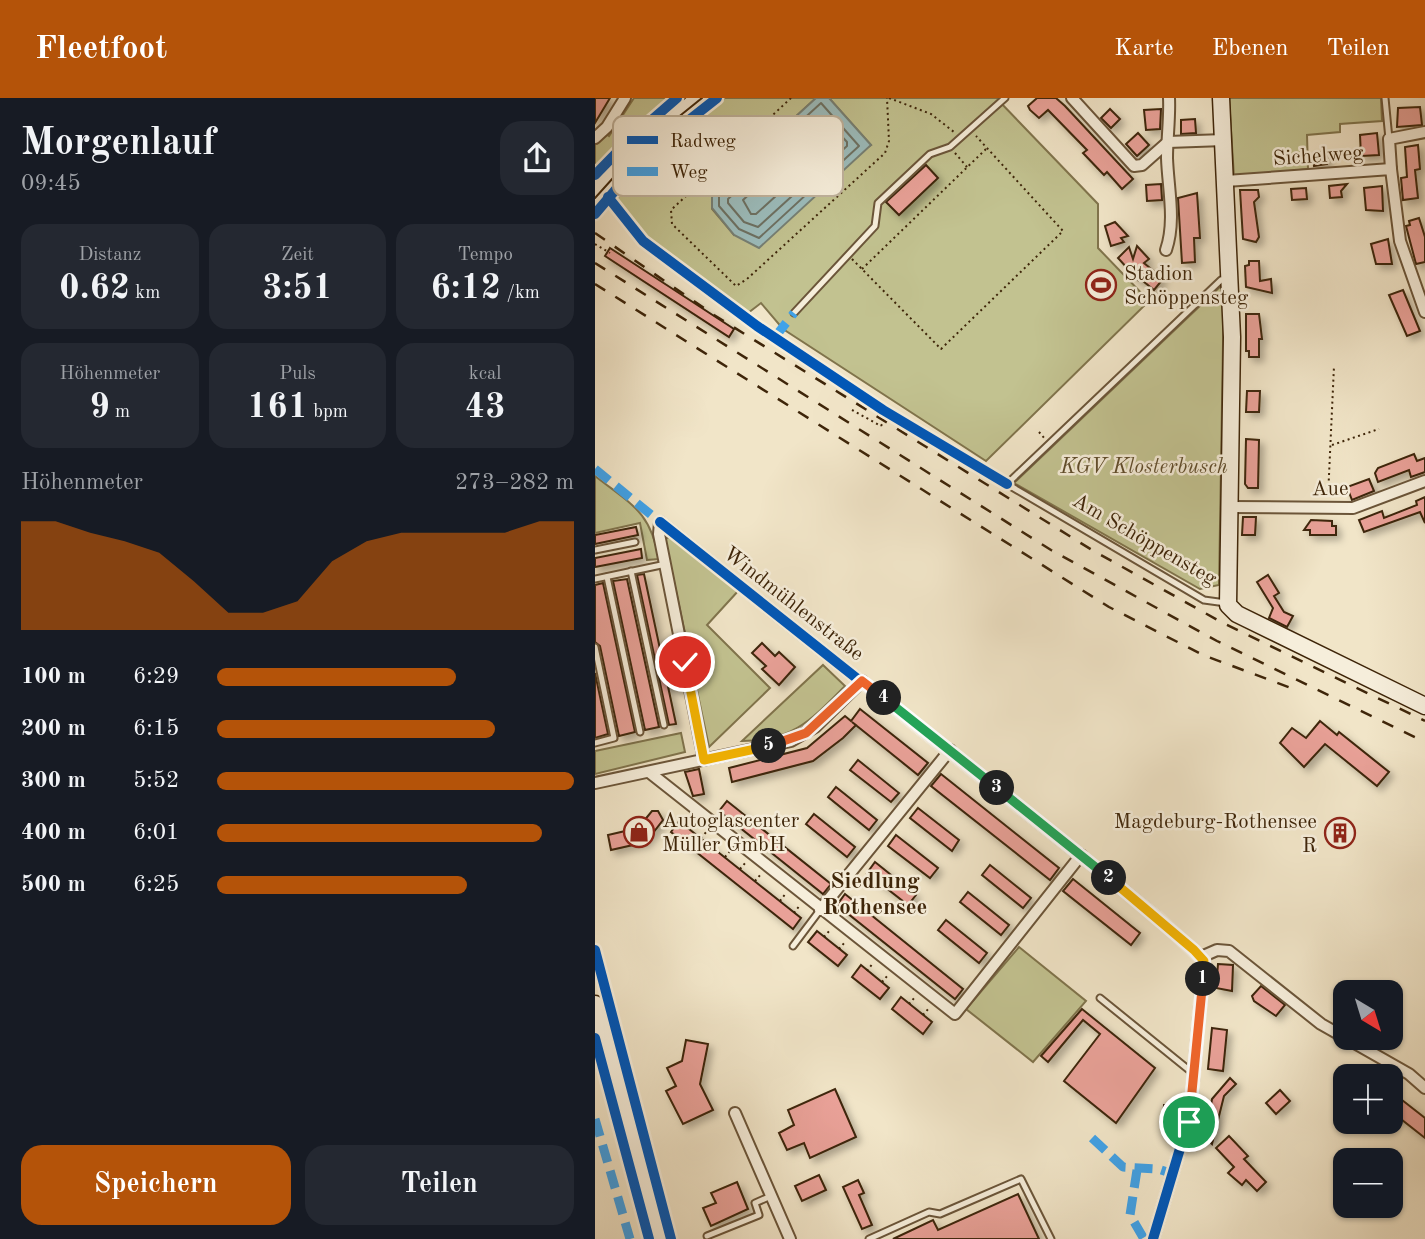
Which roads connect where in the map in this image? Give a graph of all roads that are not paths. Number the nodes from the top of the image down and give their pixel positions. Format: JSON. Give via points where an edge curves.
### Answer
{"nodes":[{"id":1,"x":625,"y":98,"type":"edge"},
{"id":2,"x":1005,"y":98,"type":"edge"},
{"id":3,"x":1072,"y":98,"type":"edge"},
{"id":4,"x":1169,"y":98,"type":"edge"},
{"id":5,"x":1221,"y":98,"type":"edge"},
{"id":6,"x":1385,"y":98,"type":"edge"},
{"id":7,"x":694,"y":102,"type":"edge"},
{"id":8,"x":614,"y":116,"type":"edge"},
{"id":9,"x":673,"y":116,"type":"edge"},
{"id":10,"x":679,"y":116,"type":"edge"},
{"id":11,"x":613,"y":117,"type":"edge"},
{"id":12,"x":1425,"y":132,"type":"edge"},
{"id":13,"x":595,"y":138,"type":"edge"},
{"id":14,"x":1389,"y":139,"type":"junction"},
{"id":15,"x":1224,"y":140,"type":"junction"},
{"id":16,"x":1168,"y":142,"type":"junction"},
{"id":17,"x":613,"y":165,"type":"edge"},
{"id":18,"x":1391,"y":170,"type":"junction"},
{"id":19,"x":1226,"y":180,"type":"junction"},
{"id":20,"x":613,"y":182,"type":"edge"},
{"id":21,"x":595,"y":184,"type":"edge"},
{"id":22,"x":595,"y":203,"type":"edge"},
{"id":23,"x":1166,"y":250,"type":"dead end"},
{"id":24,"x":1220,"y":280,"type":"dead end"},
{"id":25,"x":1425,"y":312,"type":"edge"},
{"id":26,"x":795,"y":313,"type":"dead end"},
{"id":27,"x":1425,"y":481,"type":"edge"},
{"id":28,"x":1230,"y":507,"type":"junction"},
{"id":29,"x":635,"y":542,"type":"dead end"},
{"id":30,"x":595,"y":550,"type":"edge"},
{"id":31,"x":666,"y":564,"type":"junction"},
{"id":32,"x":631,"y":571,"type":"junction"},
{"id":33,"x":607,"y":577,"type":"junction"},
{"id":34,"x":595,"y":579,"type":"edge"},
{"id":35,"x":1232,"y":608,"type":"junction"},
{"id":36,"x":595,"y":647,"type":"edge"},
{"id":37,"x":862,"y":681,"type":"junction"},
{"id":38,"x":1425,"y":706,"type":"edge"},
{"id":39,"x":664,"y":725,"type":"dead end"},
{"id":40,"x":640,"y":732,"type":"dead end"},
{"id":41,"x":595,"y":743,"type":"edge"},
{"id":42,"x":950,"y":750,"type":"junction"},
{"id":43,"x":704,"y":760,"type":"junction"},
{"id":44,"x":649,"y":772,"type":"junction"},
{"id":45,"x":595,"y":783,"type":"edge"},
{"id":46,"x":1081,"y":855,"type":"junction"},
{"id":47,"x":820,"y":910,"type":"junction"},
{"id":48,"x":793,"y":946,"type":"dead end"},
{"id":49,"x":1201,"y":957,"type":"junction"},
{"id":50,"x":1100,"y":998,"type":"dead end"},
{"id":51,"x":595,"y":1004,"type":"edge"},
{"id":52,"x":1194,"y":1074,"type":"junction"},
{"id":53,"x":1409,"y":1074,"type":"junction"},
{"id":54,"x":1425,"y":1076,"type":"edge"},
{"id":55,"x":1425,"y":1088,"type":"edge"},
{"id":56,"x":735,"y":1113,"type":"dead end"},
{"id":57,"x":771,"y":1196,"type":"junction"},
{"id":58,"x":708,"y":1236,"type":"dead end"},
{"id":59,"x":656,"y":1239,"type":"edge"},
{"id":60,"x":790,"y":1239,"type":"edge"},
{"id":61,"x":869,"y":1239,"type":"edge"},
{"id":62,"x":1051,"y":1239,"type":"edge"},
{"id":63,"x":1153,"y":1239,"type":"edge"}],
"edges":[{"from":1,"to":8,"type":"street"},
{"from":2,"to":26,"type":"lane","via":[[950,147],[930,154],[878,203],[876,226]]},
{"from":3,"to":16,"type":"street","via":[[1134,166]]},
{"from":4,"to":16,"type":"street"},
{"from":5,"to":15,"type":"street"},
{"from":6,"to":14,"type":"lane"},
{"from":7,"to":9,"type":"street"},
{"from":7,"to":10,"type":"street"},
{"from":11,"to":13,"type":"street"},
{"from":12,"to":14,"type":"street"},
{"from":14,"to":18,"type":"street"},
{"from":15,"to":16,"type":"street"},
{"from":15,"to":19,"type":"street"},
{"from":16,"to":23,"type":"street","via":[[1171,235]]},
{"from":17,"to":21,"type":"street"},
{"from":18,"to":19,"type":"street","name":"Sichelweg"},
{"from":18,"to":25,"type":"street","name":"Sichelweg","via":[[1401,241]]},
{"from":19,"to":28,"type":"street","via":[[1232,337]]},
{"from":20,"to":22,"type":"street"},
{"from":24,"to":35,"type":"lane","name":"Am Schöppensteg","via":[[1007,484],[1205,600]]},
{"from":27,"to":28,"type":"street","name":"Aue","via":[[1358,507]]},
{"from":28,"to":35,"type":"street"},
{"from":29,"to":30,"type":"lane"},
{"from":31,"to":32,"type":"lane"},
{"from":31,"to":37,"type":"street","name":"Windmühlenstraße","via":[[660,522]]},
{"from":31,"to":43,"type":"street"},
{"from":32,"to":33,"type":"lane"},
{"from":32,"to":39,"type":"lane"},
{"from":33,"to":34,"type":"lane"},
{"from":33,"to":40,"type":"lane"},
{"from":35,"to":38,"type":"street","name":"Am Schöppensteg"},
{"from":36,"to":41,"type":"lane","via":[[614,738]]},
{"from":37,"to":42,"type":"street","name":"Windmühlenstraße"},
{"from":37,"to":43,"type":"street","via":[[801,736]]},
{"from":42,"to":46,"type":"street","name":"Windmühlenstraße"},
{"from":42,"to":47,"type":"street"},
{"from":43,"to":44,"type":"street"},
{"from":44,"to":45,"type":"street"},
{"from":44,"to":47,"type":"street"},
{"from":46,"to":47,"type":"street","via":[[955,1014]]},
{"from":46,"to":49,"type":"street","name":"Windmühlenstraße"},
{"from":47,"to":48,"type":"lane"},
{"from":49,"to":52,"type":"street","via":[[1204,968]]},
{"from":49,"to":53,"type":"street","via":[[1229,951],[1321,1024]]},
{"from":50,"to":52,"type":"lane"},
{"from":51,"to":59,"type":"street"},
{"from":52,"to":63,"type":"street","via":[[1187,1129]]},
{"from":53,"to":54,"type":"street"},
{"from":53,"to":55,"type":"street"},
{"from":56,"to":57,"type":"street"},
{"from":57,"to":58,"type":"lane","via":[[755,1203],[759,1215]]},
{"from":57,"to":60,"type":"street"},
{"from":61,"to":62,"type":"lane","via":[[1021,1179]]}]}
